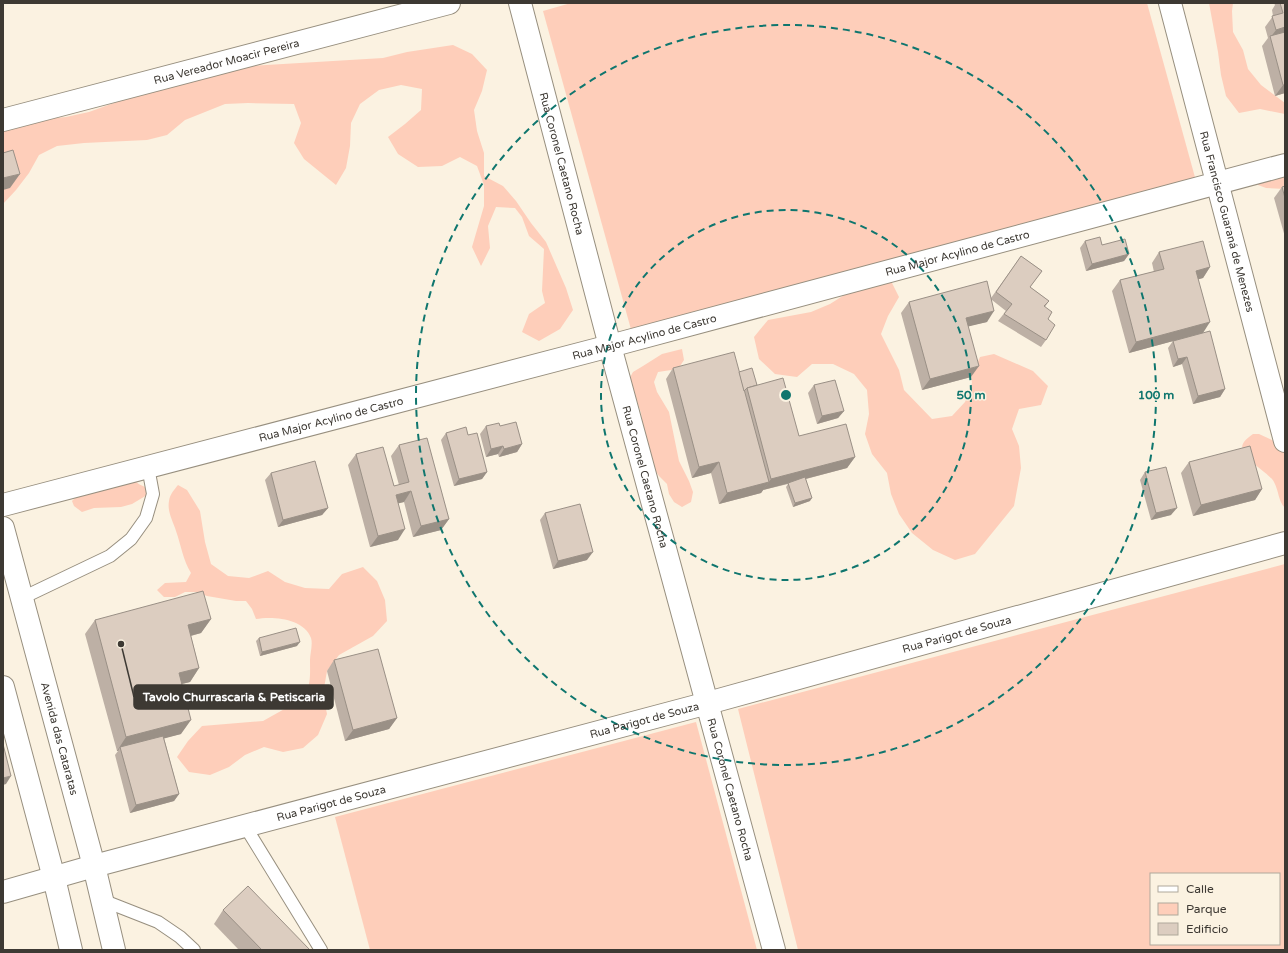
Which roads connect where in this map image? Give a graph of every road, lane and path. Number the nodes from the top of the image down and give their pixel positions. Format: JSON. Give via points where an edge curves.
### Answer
{"nodes":[{"id":1,"x":449,"y":3,"type":"edge"},
{"id":2,"x":520,"y":3,"type":"edge"},
{"id":3,"x":1170,"y":3,"type":"edge"},
{"id":4,"x":3,"y":120,"type":"edge"},
{"id":5,"x":1285,"y":165,"type":"edge"},
{"id":6,"x":1218,"y":183,"type":"junction"},
{"id":7,"x":610,"y":346,"type":"junction"},
{"id":8,"x":1285,"y":440,"type":"edge"},
{"id":9,"x":148,"y":467,"type":"junction"},
{"id":10,"x":3,"y":505,"type":"edge"},
{"id":11,"x":3,"y":528,"type":"edge"},
{"id":12,"x":1285,"y":543,"type":"edge"},
{"id":13,"x":22,"y":598,"type":"junction"},
{"id":14,"x":3,"y":687,"type":"edge"},
{"id":15,"x":708,"y":703,"type":"junction"},
{"id":16,"x":245,"y":826,"type":"junction"},
{"id":17,"x":94,"y":866,"type":"junction"},
{"id":18,"x":54,"y":878,"type":"junction"},
{"id":19,"x":3,"y":892,"type":"edge"},
{"id":20,"x":102,"y":900,"type":"junction"},
{"id":21,"x":71,"y":950,"type":"edge"},
{"id":22,"x":114,"y":950,"type":"edge"},
{"id":23,"x":194,"y":950,"type":"edge"},
{"id":24,"x":321,"y":950,"type":"edge"},
{"id":25,"x":774,"y":950,"type":"edge"}],
"edges":[{"from":1,"to":4,"type":"street","name":"Rua Vereador Moacir Pereira"},
{"from":2,"to":7,"type":"street","name":"Rua Coronel Caetano Rocha"},
{"from":3,"to":6,"type":"street","name":"Rua Francisco Guaraná de Menezes"},
{"from":5,"to":6,"type":"street","name":"Rua Major Acylino de Castro"},
{"from":6,"to":7,"type":"street","name":"Rua Major Acylino de Castro"},
{"from":6,"to":8,"type":"street","name":"Rua Francisco Guaraná de Menezes"},
{"from":7,"to":9,"type":"street","name":"Rua Major Acylino de Castro"},
{"from":7,"to":15,"type":"street","name":"Rua Coronel Caetano Rocha"},
{"from":9,"to":10,"type":"street","name":"Rua Major Acylino de Castro"},
{"from":9,"to":13,"type":"lane","via":[[153,494],[146,518],[131,539],[110,556]]},
{"from":11,"to":13,"type":"street","name":"Avenida das Cataratas"},
{"from":12,"to":15,"type":"street","name":"Rua Parigot de Souza"},
{"from":13,"to":17,"type":"street","name":"Avenida das Cataratas"},
{"from":14,"to":18,"type":"street"},
{"from":15,"to":16,"type":"street","name":"Rua Parigot de Souza"},
{"from":15,"to":25,"type":"street","name":"Rua Coronel Caetano Rocha"},
{"from":16,"to":17,"type":"street","name":"Rua Parigot de Souza"},
{"from":16,"to":24,"type":"lane"},
{"from":17,"to":18,"type":"street","name":"Rua Parigot de Souza"},
{"from":17,"to":20,"type":"street","name":"Avenida das Cataratas"},
{"from":18,"to":19,"type":"street","name":"Rua Parigot de Souza"},
{"from":18,"to":21,"type":"street"},
{"from":20,"to":22,"type":"street","name":"Avenida das Cataratas"},
{"from":20,"to":23,"type":"lane","via":[[158,922]]}]}
